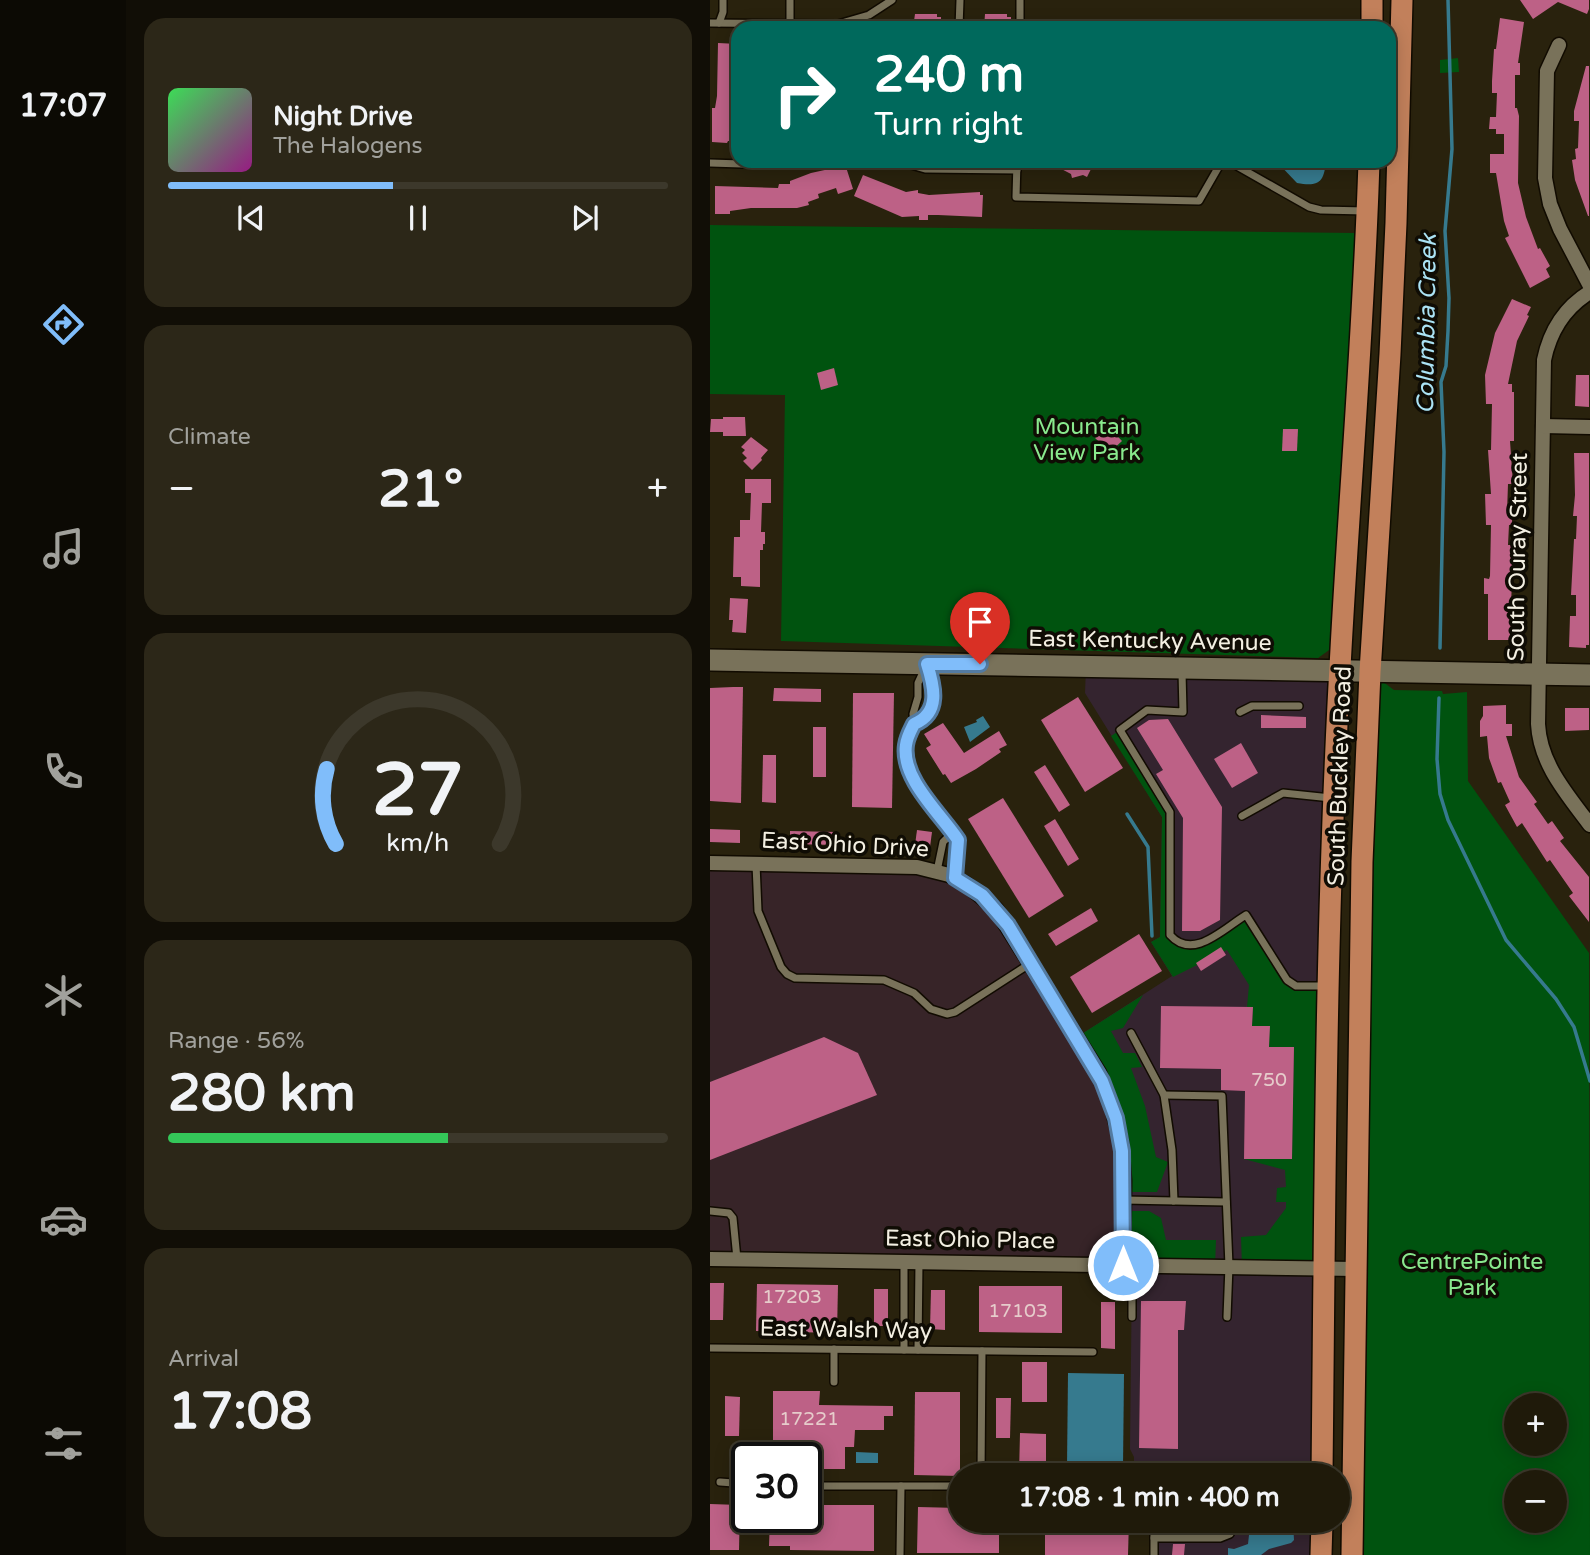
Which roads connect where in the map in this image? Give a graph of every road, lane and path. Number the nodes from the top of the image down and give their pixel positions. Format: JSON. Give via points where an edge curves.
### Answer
{"nodes":[{"id":1,"x":723,"y":0,"type":"edge"},
{"id":2,"x":790,"y":0,"type":"edge"},
{"id":3,"x":891,"y":0,"type":"edge"},
{"id":4,"x":960,"y":0,"type":"edge"},
{"id":5,"x":1020,"y":0,"type":"edge"},
{"id":6,"x":1372,"y":0,"type":"edge"},
{"id":7,"x":1402,"y":0,"type":"edge"},
{"id":8,"x":790,"y":21,"type":"edge"},
{"id":9,"x":854,"y":21,"type":"edge"},
{"id":10,"x":959,"y":21,"type":"edge"},
{"id":11,"x":1020,"y":21,"type":"edge"},
{"id":12,"x":1372,"y":21,"type":"edge"},
{"id":13,"x":714,"y":23,"type":"edge"},
{"id":14,"x":1559,"y":45,"type":"dead end"},
{"id":15,"x":710,"y":163,"type":"edge"},
{"id":16,"x":731,"y":164,"type":"edge"},
{"id":17,"x":993,"y":168,"type":"edge"},
{"id":18,"x":1218,"y":168,"type":"edge"},
{"id":19,"x":1240,"y":168,"type":"edge"},
{"id":20,"x":1369,"y":168,"type":"edge"},
{"id":21,"x":1017,"y":170,"type":"joint"},
{"id":22,"x":1367,"y":212,"type":"junction"},
{"id":23,"x":1590,"y":286,"type":"edge"},
{"id":24,"x":1590,"y":292,"type":"edge"},
{"id":25,"x":1543,"y":426,"type":"junction"},
{"id":26,"x":1590,"y":427,"type":"edge"},
{"id":27,"x":710,"y":660,"type":"edge"},
{"id":28,"x":927,"y":664,"type":"junction"},
{"id":29,"x":1182,"y":668,"type":"junction"},
{"id":30,"x":1340,"y":671,"type":"junction"},
{"id":31,"x":1370,"y":672,"type":"junction"},
{"id":32,"x":1538,"y":674,"type":"junction"},
{"id":33,"x":1590,"y":675,"type":"edge"},
{"id":34,"x":1299,"y":706,"type":"dead end"},
{"id":35,"x":1240,"y":712,"type":"dead end"},
{"id":36,"x":914,"y":724,"type":"junction"},
{"id":37,"x":1335,"y":798,"type":"junction"},
{"id":38,"x":1242,"y":816,"type":"dead end"},
{"id":39,"x":1590,"y":825,"type":"edge"},
{"id":40,"x":953,"y":832,"type":"junction"},
{"id":41,"x":710,"y":863,"type":"edge"},
{"id":42,"x":757,"y":863,"type":"junction"},
{"id":43,"x":937,"y":871,"type":"junction"},
{"id":44,"x":955,"y":878,"type":"junction"},
{"id":45,"x":1031,"y":963,"type":"junction"},
{"id":46,"x":1329,"y":986,"type":"junction"},
{"id":47,"x":1131,"y":1033,"type":"dead end"},
{"id":48,"x":1164,"y":1095,"type":"junction"},
{"id":49,"x":1124,"y":1200,"type":"junction"},
{"id":50,"x":1174,"y":1202,"type":"junction"},
{"id":51,"x":1226,"y":1202,"type":"junction"},
{"id":52,"x":710,"y":1211,"type":"edge"},
{"id":53,"x":710,"y":1259,"type":"edge"},
{"id":54,"x":737,"y":1259,"type":"junction"},
{"id":55,"x":911,"y":1262,"type":"junction"},
{"id":56,"x":1128,"y":1265,"type":"junction"},
{"id":57,"x":1229,"y":1266,"type":"junction"},
{"id":58,"x":1324,"y":1269,"type":"junction"},
{"id":59,"x":1355,"y":1269,"type":"junction"},
{"id":60,"x":904,"y":1308,"type":"junction"},
{"id":61,"x":918,"y":1308,"type":"junction"},
{"id":62,"x":1132,"y":1317,"type":"dead end"},
{"id":63,"x":1227,"y":1317,"type":"dead end"},
{"id":64,"x":710,"y":1348,"type":"edge"},
{"id":65,"x":834,"y":1349,"type":"junction"},
{"id":66,"x":904,"y":1350,"type":"junction"},
{"id":67,"x":918,"y":1350,"type":"junction"},
{"id":68,"x":982,"y":1351,"type":"junction"},
{"id":69,"x":1093,"y":1352,"type":"dead end"},
{"id":70,"x":834,"y":1382,"type":"dead end"},
{"id":71,"x":981,"y":1463,"type":"edge"},
{"id":72,"x":1322,"y":1463,"type":"edge"},
{"id":73,"x":720,"y":1482,"type":"dead end"},
{"id":74,"x":731,"y":1483,"type":"edge"},
{"id":75,"x":822,"y":1486,"type":"edge"},
{"id":76,"x":901,"y":1486,"type":"junction"},
{"id":77,"x":948,"y":1486,"type":"edge"},
{"id":78,"x":1154,"y":1533,"type":"edge"},
{"id":79,"x":1230,"y":1533,"type":"edge"},
{"id":80,"x":1322,"y":1533,"type":"edge"},
{"id":81,"x":1154,"y":1538,"type":"junction"},
{"id":82,"x":900,"y":1555,"type":"edge"},
{"id":83,"x":1154,"y":1555,"type":"edge"},
{"id":84,"x":1321,"y":1555,"type":"edge"},
{"id":85,"x":1352,"y":1555,"type":"edge"}],
"edges":[{"from":1,"to":13,"type":"lane","via":[[723,12]]},
{"from":2,"to":8,"type":"lane"},
{"from":3,"to":9,"type":"lane"},
{"from":4,"to":10,"type":"lane"},
{"from":5,"to":11,"type":"lane"},
{"from":6,"to":12,"type":"main road"},
{"from":7,"to":31,"type":"main road","name":"South Buckley Road","via":[[1390,354]]},
{"from":14,"to":23,"type":"street","via":[[1547,71],[1545,178],[1560,229]]},
{"from":15,"to":16,"type":"lane"},
{"from":17,"to":21,"type":"lane"},
{"from":18,"to":21,"type":"lane","via":[[1199,201],[1016,197]]},
{"from":19,"to":22,"type":"lane","via":[[1309,207]]},
{"from":20,"to":22,"type":"main road","name":"South Buckley Road"},
{"from":22,"to":30,"type":"main road","name":"South Buckley Road"},
{"from":24,"to":25,"type":"street","name":"South Ouray Street","via":[[1559,320],[1547,346]]},
{"from":25,"to":26,"type":"street"},
{"from":25,"to":32,"type":"street","name":"South Ouray Street"},
{"from":27,"to":28,"type":"street","name":"East Kentucky Avenue"},
{"from":28,"to":29,"type":"street","name":"East Kentucky Avenue"},
{"from":28,"to":36,"type":"lane","via":[[918,683]]},
{"from":28,"to":36,"type":"lane","via":[[934,700],[923,720]]},
{"from":29,"to":30,"type":"street","name":"East Kentucky Avenue"},
{"from":29,"to":46,"type":"lane","via":[[1182,712],[1148,710],[1120,730],[1170,812],[1170,935],[1177,943],[1200,944],[1246,915],[1287,980],[1296,986]]},
{"from":30,"to":31,"type":"street","name":"East Kentucky Avenue"},
{"from":30,"to":37,"type":"main road","name":"South Buckley Road"},
{"from":31,"to":32,"type":"street","name":"East Kentucky Avenue"},
{"from":31,"to":59,"type":"main road","name":"South Buckley Road"},
{"from":32,"to":33,"type":"street","name":"East Kentucky Avenue"},
{"from":32,"to":39,"type":"street","name":"South Ouray Street","via":[[1538,737],[1543,754]]},
{"from":34,"to":35,"type":"lane","via":[[1252,706]]},
{"from":36,"to":40,"type":"lane","via":[[905,747],[910,768],[928,802]]},
{"from":37,"to":38,"type":"lane","via":[[1283,793]]},
{"from":37,"to":46,"type":"main road","name":"South Buckley Road"},
{"from":40,"to":43,"type":"lane","via":[[943,842]]},
{"from":40,"to":44,"type":"lane","via":[[958,840]]},
{"from":41,"to":42,"type":"street","name":"East Ohio Drive"},
{"from":42,"to":43,"type":"street","name":"East Ohio Drive","via":[[904,866]]},
{"from":42,"to":45,"type":"lane","via":[[761,921],[781,967],[795,978],[884,980],[947,1014]]},
{"from":43,"to":44,"type":"street","name":"East Ohio Drive"},
{"from":44,"to":45,"type":"street","name":"East Ohio Drive","via":[[996,909]]},
{"from":45,"to":49,"type":"street","name":"East Ohio Drive","via":[[1109,1098],[1122,1151]]},
{"from":46,"to":58,"type":"main road","name":"South Buckley Road"},
{"from":47,"to":48,"type":"lane"},
{"from":48,"to":50,"type":"lane"},
{"from":48,"to":51,"type":"lane","via":[[1222,1096]]},
{"from":49,"to":50,"type":"lane"},
{"from":49,"to":56,"type":"street","name":"East Ohio Drive"},
{"from":50,"to":51,"type":"lane"},
{"from":51,"to":57,"type":"lane"},
{"from":52,"to":54,"type":"lane","via":[[729,1213],[733,1218]]},
{"from":53,"to":54,"type":"street","name":"East Ohio Place"},
{"from":54,"to":55,"type":"street","name":"East Ohio Place"},
{"from":55,"to":56,"type":"street","name":"East Ohio Place"},
{"from":55,"to":60,"type":"lane"},
{"from":55,"to":61,"type":"lane"},
{"from":56,"to":57,"type":"street","name":"East Ohio Place"},
{"from":56,"to":62,"type":"lane"},
{"from":57,"to":58,"type":"street","name":"East Ohio Place"},
{"from":57,"to":63,"type":"lane"},
{"from":58,"to":59,"type":"street","name":"East Ohio Place"},
{"from":58,"to":72,"type":"main road","name":"South Buckley Road"},
{"from":59,"to":85,"type":"main road","name":"South Buckley Road"},
{"from":60,"to":61,"type":"lane"},
{"from":60,"to":66,"type":"lane"},
{"from":61,"to":67,"type":"lane"},
{"from":64,"to":65,"type":"lane","name":"East Walsh Way"},
{"from":65,"to":66,"type":"lane","name":"East Walsh Way"},
{"from":65,"to":70,"type":"lane"},
{"from":66,"to":67,"type":"lane","name":"East Walsh Way"},
{"from":67,"to":68,"type":"lane","name":"East Walsh Way"},
{"from":68,"to":69,"type":"lane","name":"East Walsh Way"},
{"from":68,"to":71,"type":"lane"},
{"from":73,"to":74,"type":"lane"},
{"from":75,"to":76,"type":"lane"},
{"from":76,"to":77,"type":"lane"},
{"from":76,"to":82,"type":"lane"},
{"from":78,"to":81,"type":"lane"},
{"from":79,"to":81,"type":"lane","via":[[1220,1538]]},
{"from":80,"to":84,"type":"main road"},
{"from":81,"to":83,"type":"lane"}]}
